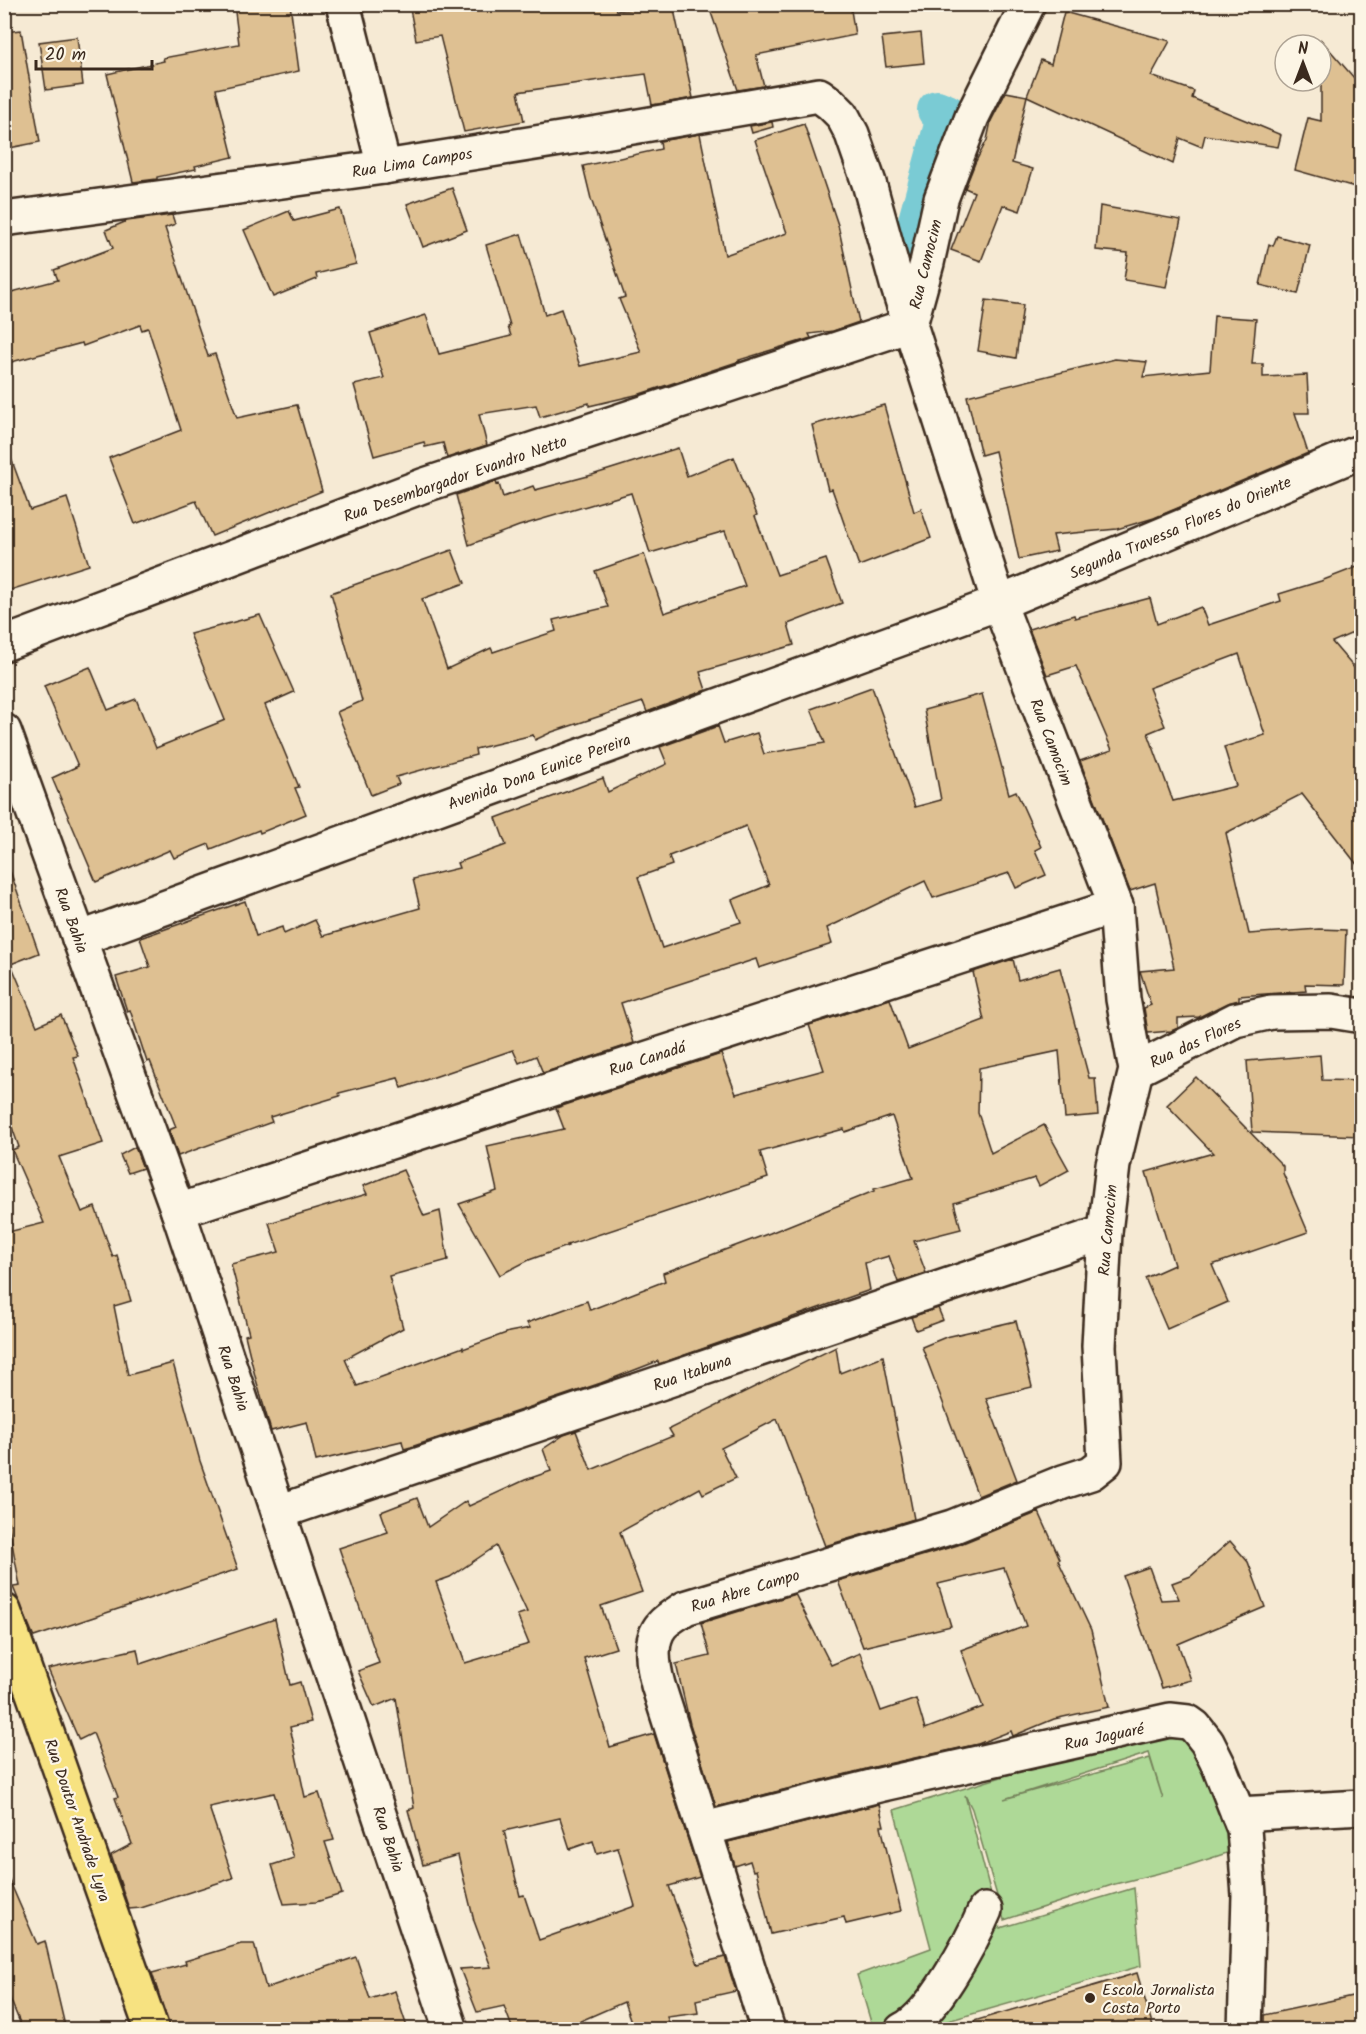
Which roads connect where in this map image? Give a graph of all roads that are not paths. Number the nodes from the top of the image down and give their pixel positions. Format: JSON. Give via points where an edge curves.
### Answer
{"nodes":[{"id":1,"x":343,"y":4,"type":"edge"},
{"id":2,"x":1028,"y":4,"type":"edge"},
{"id":3,"x":384,"y":167,"type":"junction"},
{"id":4,"x":4,"y":219,"type":"edge"},
{"id":5,"x":910,"y":325,"type":"junction"},
{"id":6,"x":1362,"y":451,"type":"edge"},
{"id":7,"x":999,"y":603,"type":"junction"},
{"id":8,"x":4,"y":644,"type":"edge"},
{"id":9,"x":4,"y":731,"type":"edge"},
{"id":10,"x":1116,"y":906,"type":"junction"},
{"id":11,"x":79,"y":939,"type":"junction"},
{"id":12,"x":1362,"y":1016,"type":"edge"},
{"id":13,"x":1136,"y":1070,"type":"junction"},
{"id":14,"x":178,"y":1211,"type":"junction"},
{"id":15,"x":1105,"y":1232,"type":"junction"},
{"id":16,"x":1063,"y":1482,"type":"joint"},
{"id":17,"x":279,"y":1512,"type":"junction"},
{"id":18,"x":4,"y":1611,"type":"edge"},
{"id":19,"x":1362,"y":1807,"type":"edge"},
{"id":20,"x":1238,"y":1814,"type":"junction"},
{"id":21,"x":704,"y":1829,"type":"junction"},
{"id":22,"x":985,"y":1910,"type":"dead end"},
{"id":23,"x":152,"y":2030,"type":"edge"},
{"id":24,"x":451,"y":2030,"type":"edge"},
{"id":25,"x":768,"y":2030,"type":"edge"},
{"id":26,"x":902,"y":2030,"type":"edge"},
{"id":27,"x":1245,"y":2030,"type":"edge"}],
"edges":[{"from":1,"to":3,"type":"street"},
{"from":2,"to":5,"type":"street","name":"Rua Camocim","via":[[972,117],[941,199]]},
{"from":3,"to":4,"type":"street","name":"Rua Lima Campos"},
{"from":3,"to":5,"type":"street","name":"Rua Lima Campos","via":[[819,95],[842,115],[852,134]]},
{"from":5,"to":7,"type":"street","name":"Rua Camocim"},
{"from":5,"to":8,"type":"street","name":"Rua Desembargador Evandro Netto","via":[[425,486]]},
{"from":6,"to":7,"type":"street","name":"Segunda Travessa Flores do Oriente"},
{"from":7,"to":10,"type":"street","name":"Rua Camocim"},
{"from":7,"to":11,"type":"street","name":"Avenida Dona Eunice Pereira"},
{"from":9,"to":11,"type":"street","name":"Rua Bahia"},
{"from":10,"to":13,"type":"street","name":"Rua Camocim","via":[[1123,999]]},
{"from":10,"to":14,"type":"street","name":"Rua Canadá"},
{"from":11,"to":14,"type":"street","name":"Rua Bahia"},
{"from":12,"to":13,"type":"street","name":"Rua das Flores","via":[[1331,1011],[1272,1012],[1235,1020]]},
{"from":13,"to":15,"type":"street","name":"Rua Camocim","via":[[1113,1165]]},
{"from":14,"to":17,"type":"street","name":"Rua Bahia"},
{"from":15,"to":16,"type":"street","name":"Rua Camocim","via":[[1099,1346],[1105,1462],[1091,1473]]},
{"from":15,"to":17,"type":"street","name":"Rua Itabuna"},
{"from":16,"to":21,"type":"street","name":"Rua Abre Campo","via":[[952,1527],[685,1608],[662,1625],[654,1640],[654,1669]]},
{"from":17,"to":24,"type":"street","name":"Rua Bahia"},
{"from":18,"to":23,"type":"main road","name":"Rua Doutor Andrade Lyra"},
{"from":19,"to":20,"type":"street"},
{"from":20,"to":21,"type":"street","name":"Rua Jaguaré","via":[[1207,1742],[1188,1722],[1170,1720]]},
{"from":20,"to":27,"type":"street","name":"Rua Jaguaré","via":[[1247,1850],[1249,1895]]},
{"from":21,"to":25,"type":"street","name":"Rua Abre Campo"},
{"from":22,"to":26,"type":"street","via":[[976,1932],[932,2000]]}]}
